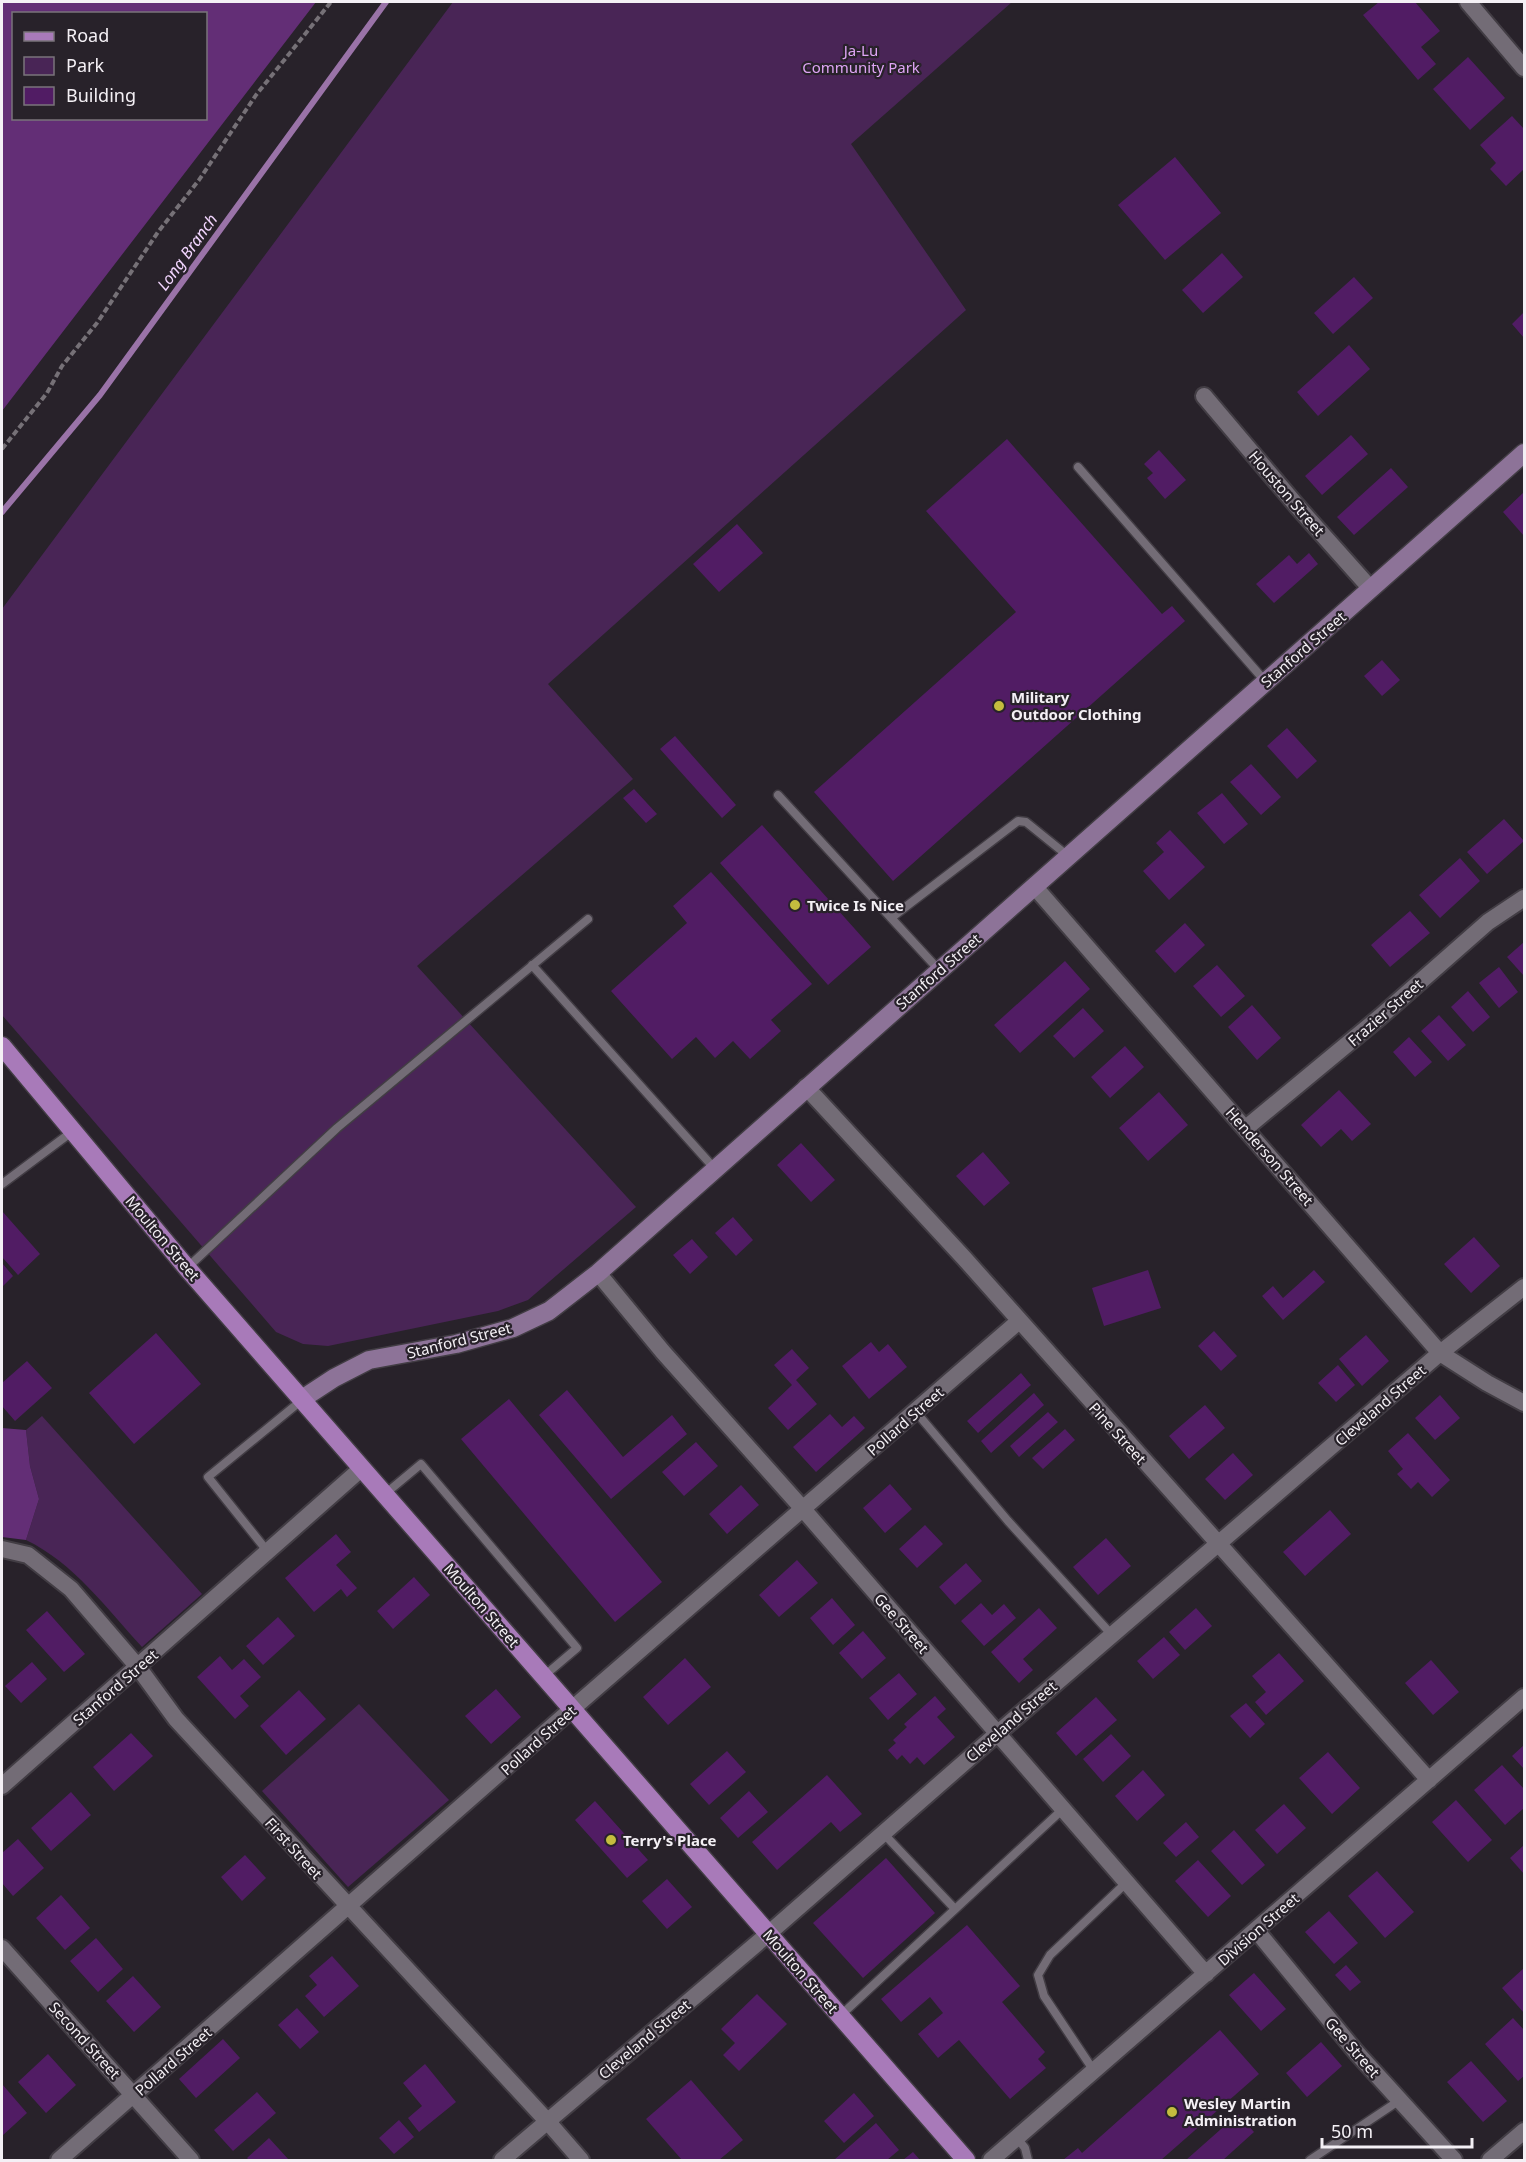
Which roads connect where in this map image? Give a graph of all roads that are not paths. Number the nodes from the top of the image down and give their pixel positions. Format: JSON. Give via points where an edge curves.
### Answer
{"nodes":[{"id":1,"x":1468,"y":2,"type":"edge"},
{"id":2,"x":1524,"y":68,"type":"edge"},
{"id":3,"x":1204,"y":396,"type":"dead end"},
{"id":4,"x":1524,"y":453,"type":"edge"},
{"id":5,"x":1078,"y":467,"type":"dead end"},
{"id":6,"x":1371,"y":589,"type":"junction"},
{"id":7,"x":1266,"y":682,"type":"junction"},
{"id":8,"x":778,"y":795,"type":"dead end"},
{"id":9,"x":1068,"y":856,"type":"junction"},
{"id":10,"x":1034,"y":886,"type":"junction"},
{"id":11,"x":1524,"y":898,"type":"edge"},
{"id":12,"x":891,"y":918,"type":"junction"},
{"id":13,"x":588,"y":919,"type":"dead end"},
{"id":14,"x":532,"y":965,"type":"junction"},
{"id":15,"x":939,"y":970,"type":"junction"},
{"id":16,"x":2,"y":1046,"type":"edge"},
{"id":17,"x":806,"y":1087,"type":"junction"},
{"id":18,"x":1246,"y":1128,"type":"junction"},
{"id":19,"x":73,"y":1131,"type":"junction"},
{"id":20,"x":715,"y":1169,"type":"junction"},
{"id":21,"x":2,"y":1184,"type":"edge"},
{"id":22,"x":188,"y":1268,"type":"junction"},
{"id":23,"x":598,"y":1273,"type":"junction"},
{"id":24,"x":1524,"y":1287,"type":"edge"},
{"id":25,"x":1020,"y":1321,"type":"junction"},
{"id":26,"x":1440,"y":1353,"type":"junction"},
{"id":27,"x":302,"y":1400,"type":"junction"},
{"id":28,"x":1524,"y":1403,"type":"edge"},
{"id":29,"x":916,"y":1412,"type":"junction"},
{"id":30,"x":362,"y":1468,"type":"junction"},
{"id":31,"x":385,"y":1494,"type":"junction"},
{"id":32,"x":803,"y":1509,"type":"junction"},
{"id":33,"x":1219,"y":1544,"type":"junction"},
{"id":34,"x":2,"y":1549,"type":"edge"},
{"id":35,"x":268,"y":1552,"type":"junction"},
{"id":36,"x":1112,"y":1635,"type":"junction"},
{"id":37,"x":138,"y":1667,"type":"junction"},
{"id":38,"x":544,"y":1676,"type":"junction"},
{"id":39,"x":1524,"y":1697,"type":"edge"},
{"id":40,"x":573,"y":1709,"type":"junction"},
{"id":41,"x":998,"y":1732,"type":"junction"},
{"id":42,"x":1429,"y":1780,"type":"junction"},
{"id":43,"x":2,"y":1786,"type":"edge"},
{"id":44,"x":1063,"y":1809,"type":"junction"},
{"id":45,"x":883,"y":1833,"type":"junction"},
{"id":46,"x":1126,"y":1882,"type":"junction"},
{"id":47,"x":348,"y":1908,"type":"junction"},
{"id":48,"x":955,"y":1909,"type":"junction"},
{"id":49,"x":1256,"y":1930,"type":"junction"},
{"id":50,"x":768,"y":1934,"type":"junction"},
{"id":51,"x":2,"y":1948,"type":"edge"},
{"id":52,"x":1206,"y":1974,"type":"junction"},
{"id":53,"x":840,"y":2016,"type":"junction"},
{"id":54,"x":1094,"y":2071,"type":"junction"},
{"id":55,"x":134,"y":2095,"type":"junction"},
{"id":56,"x":1400,"y":2100,"type":"junction"},
{"id":57,"x":548,"y":2121,"type":"junction"},
{"id":58,"x":1524,"y":2131,"type":"edge"},
{"id":59,"x":1017,"y":2138,"type":"junction"},
{"id":60,"x":59,"y":2160,"type":"edge"},
{"id":61,"x":191,"y":2160,"type":"edge"},
{"id":62,"x":502,"y":2160,"type":"edge"},
{"id":63,"x":581,"y":2160,"type":"edge"},
{"id":64,"x":966,"y":2160,"type":"edge"},
{"id":65,"x":991,"y":2160,"type":"edge"},
{"id":66,"x":1028,"y":2160,"type":"edge"},
{"id":67,"x":1310,"y":2160,"type":"edge"},
{"id":68,"x":1454,"y":2160,"type":"edge"},
{"id":69,"x":1490,"y":2160,"type":"edge"}],
"edges":[{"from":1,"to":2,"type":"street"},
{"from":3,"to":6,"type":"street","name":"Houston Street"},
{"from":4,"to":6,"type":"street","name":"Stanford Street"},
{"from":5,"to":7,"type":"lane"},
{"from":6,"to":7,"type":"street","name":"Stanford Street"},
{"from":7,"to":9,"type":"street","name":"Stanford Street"},
{"from":8,"to":12,"type":"lane"},
{"from":9,"to":10,"type":"street","name":"Stanford Street"},
{"from":9,"to":12,"type":"lane","via":[[1026,822],[1018,821]]},
{"from":10,"to":15,"type":"street","name":"Stanford Street"},
{"from":10,"to":18,"type":"street","name":"Henderson Street"},
{"from":11,"to":18,"type":"street","name":"Frazier Street","via":[[1488,922]]},
{"from":12,"to":15,"type":"lane"},
{"from":13,"to":14,"type":"lane"},
{"from":14,"to":20,"type":"lane"},
{"from":14,"to":22,"type":"lane","via":[[337,1128]]},
{"from":15,"to":17,"type":"street","name":"Stanford Street"},
{"from":16,"to":19,"type":"main road","name":"Moulton Street"},
{"from":17,"to":20,"type":"street","name":"Stanford Street"},
{"from":17,"to":25,"type":"street","name":"Pine Street"},
{"from":18,"to":26,"type":"street","name":"Henderson Street"},
{"from":19,"to":21,"type":"lane"},
{"from":19,"to":22,"type":"main road","name":"Moulton Street"},
{"from":20,"to":23,"type":"street","name":"Stanford Street"},
{"from":22,"to":27,"type":"main road","name":"Moulton Street"},
{"from":23,"to":27,"type":"street","name":"Stanford Street","via":[[549,1311],[513,1328],[456,1344],[369,1360]]},
{"from":23,"to":32,"type":"street","name":"Gee Street"},
{"from":24,"to":26,"type":"street","name":"Cleveland Street"},
{"from":25,"to":29,"type":"street","name":"Pollard Street"},
{"from":25,"to":33,"type":"street","name":"Pine Street"},
{"from":26,"to":28,"type":"street","name":"Henderson Street"},
{"from":26,"to":33,"type":"street","name":"Cleveland Street"},
{"from":27,"to":30,"type":"main road","name":"Moulton Street"},
{"from":27,"to":35,"type":"lane","via":[[208,1477]]},
{"from":29,"to":32,"type":"street","name":"Pollard Street"},
{"from":29,"to":36,"type":"lane"},
{"from":30,"to":31,"type":"main road","name":"Moulton Street"},
{"from":30,"to":35,"type":"street","name":"Stanford Street"},
{"from":31,"to":38,"type":"main road","name":"Moulton Street"},
{"from":31,"to":38,"type":"lane","via":[[421,1464],[577,1648]]},
{"from":32,"to":40,"type":"street","name":"Pollard Street"},
{"from":32,"to":41,"type":"street","name":"Gee Street"},
{"from":33,"to":36,"type":"street","name":"Cleveland Street"},
{"from":33,"to":42,"type":"street","name":"Pine Street"},
{"from":34,"to":37,"type":"street","name":"First Street","via":[[28,1555],[71,1589]]},
{"from":35,"to":37,"type":"street","name":"Stanford Street"},
{"from":36,"to":41,"type":"street","name":"Cleveland Street"},
{"from":37,"to":43,"type":"street","name":"Stanford Street"},
{"from":37,"to":47,"type":"street","name":"First Street","via":[[176,1719]]},
{"from":38,"to":40,"type":"main road","name":"Moulton Street"},
{"from":39,"to":42,"type":"street","name":"Division Street"},
{"from":40,"to":47,"type":"street","name":"Pollard Street"},
{"from":40,"to":50,"type":"main road","name":"Moulton Street"},
{"from":41,"to":44,"type":"street","name":"Gee Street"},
{"from":41,"to":45,"type":"street","name":"Cleveland Street"},
{"from":42,"to":49,"type":"street","name":"Division Street"},
{"from":44,"to":46,"type":"street","name":"Gee Street"},
{"from":44,"to":48,"type":"lane"},
{"from":45,"to":48,"type":"lane"},
{"from":45,"to":50,"type":"street","name":"Cleveland Street"},
{"from":46,"to":52,"type":"street","name":"Gee Street"},
{"from":46,"to":54,"type":"lane","via":[[1050,1955],[1038,1975],[1044,1996]]},
{"from":47,"to":55,"type":"street","name":"Pollard Street"},
{"from":47,"to":57,"type":"street","name":"First Street"},
{"from":48,"to":53,"type":"lane"},
{"from":49,"to":52,"type":"street","name":"Division Street"},
{"from":49,"to":56,"type":"street","name":"Gee Street"},
{"from":50,"to":53,"type":"main road","name":"Moulton Street"},
{"from":50,"to":57,"type":"street","name":"Cleveland Street"},
{"from":51,"to":55,"type":"street","name":"Second Street"},
{"from":52,"to":54,"type":"street","name":"Division Street"},
{"from":53,"to":64,"type":"main road","name":"Moulton Street"},
{"from":54,"to":59,"type":"street","name":"Division Street"},
{"from":55,"to":60,"type":"street","name":"Pollard Street"},
{"from":55,"to":61,"type":"street","name":"Second Street"},
{"from":56,"to":67,"type":"lane"},
{"from":56,"to":68,"type":"street","name":"Gee Street"},
{"from":57,"to":62,"type":"street","name":"Cleveland Street"},
{"from":57,"to":63,"type":"street","name":"First Street"},
{"from":58,"to":69,"type":"street"},
{"from":59,"to":65,"type":"street","name":"Division Street"},
{"from":59,"to":66,"type":"lane"}]}
